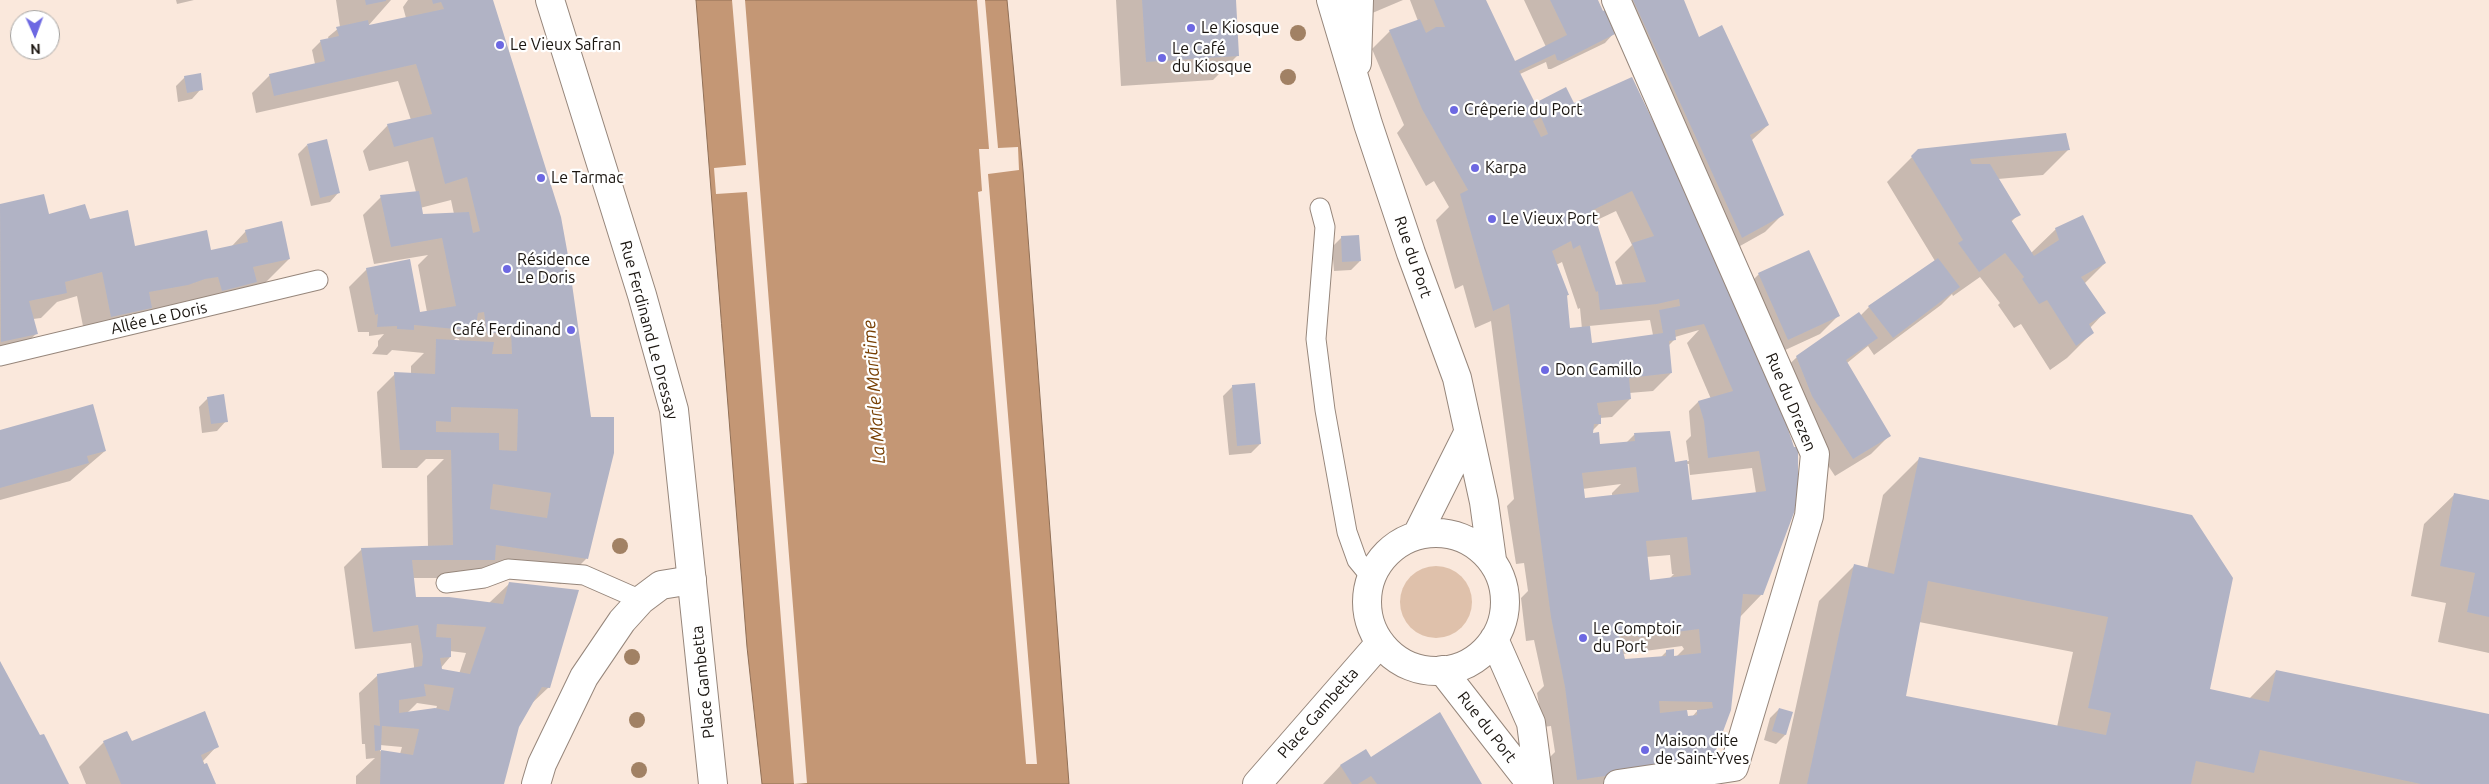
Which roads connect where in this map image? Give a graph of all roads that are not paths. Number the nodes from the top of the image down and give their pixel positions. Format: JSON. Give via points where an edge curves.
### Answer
{"nodes":[{"id":1,"x":550,"y":0,"type":"edge"},
{"id":2,"x":1331,"y":0,"type":"edge"},
{"id":3,"x":1359,"y":0,"type":"edge"},
{"id":4,"x":1616,"y":0,"type":"edge"},
{"id":5,"x":1357,"y":82,"type":"junction"},
{"id":6,"x":1320,"y":208,"type":"dead end"},
{"id":7,"x":318,"y":280,"type":"dead end"},
{"id":8,"x":0,"y":356,"type":"edge"},
{"id":9,"x":1468,"y":433,"type":"junction"},
{"id":10,"x":1417,"y":535,"type":"junction"},
{"id":11,"x":1492,"y":560,"type":"junction"},
{"id":12,"x":1371,"y":577,"type":"junction"},
{"id":13,"x":692,"y":580,"type":"junction"},
{"id":14,"x":446,"y":582,"type":"dead end"},
{"id":15,"x":641,"y":600,"type":"junction"},
{"id":16,"x":1494,"y":639,"type":"junction"},
{"id":17,"x":1380,"y":643,"type":"junction"},
{"id":18,"x":1442,"y":670,"type":"junction"},
{"id":19,"x":536,"y":784,"type":"edge"},
{"id":20,"x":713,"y":784,"type":"edge"},
{"id":21,"x":1257,"y":784,"type":"edge"},
{"id":22,"x":1531,"y":784,"type":"edge"},
{"id":23,"x":1539,"y":784,"type":"edge"},
{"id":24,"x":1618,"y":784,"type":"edge"}],
"edges":[{"from":1,"to":13,"type":"main road","name":"Rue Ferdinand Le Dressay","via":[[674,410]]},
{"from":2,"to":5,"type":"main road","name":"Rue du Port"},
{"from":3,"to":5,"type":"main road","name":"Rue du Port"},
{"from":4,"to":24,"type":"main road","name":"Rue du Drezen","via":[[1815,454],[1809,516],[1734,767]]},
{"from":5,"to":9,"type":"main road","name":"Rue du Port","via":[[1408,245],[1457,378]]},
{"from":6,"to":12,"type":"lane","via":[[1325,227],[1316,339],[1324,410],[1347,532],[1357,560]]},
{"from":7,"to":8,"type":"lane","name":"Allée Le Doris"},
{"from":9,"to":10,"type":"main road"},
{"from":9,"to":11,"type":"main road","name":"Rue du Port","via":[[1484,502]]},
{"from":10,"to":11,"type":"main road","via":[[1438,532],[1458,536],[1477,546]]},
{"from":10,"to":12,"type":"main road","via":[[1397,544],[1381,558]]},
{"from":11,"to":16,"type":"main road","via":[[1501,578],[1505,599],[1503,620]]},
{"from":12,"to":17,"type":"main road","via":[[1367,600],[1370,622]]},
{"from":13,"to":15,"type":"main road","via":[[661,585]]},
{"from":13,"to":20,"type":"main road","name":"Place Gambetta"},
{"from":14,"to":15,"type":"lane","via":[[484,578],[508,570],[584,575]]},
{"from":15,"to":19,"type":"main road","via":[[622,621],[584,677],[542,764]]},
{"from":16,"to":18,"type":"main road","via":[[1480,655],[1462,666]]},
{"from":16,"to":23,"type":"main road","name":"Rue du Port","via":[[1531,723]]},
{"from":17,"to":18,"type":"main road","via":[[1407,665],[1424,670]]},
{"from":17,"to":21,"type":"main road","name":"Place Gambetta"},
{"from":18,"to":22,"type":"main road","name":"Rue du Port"}]}
